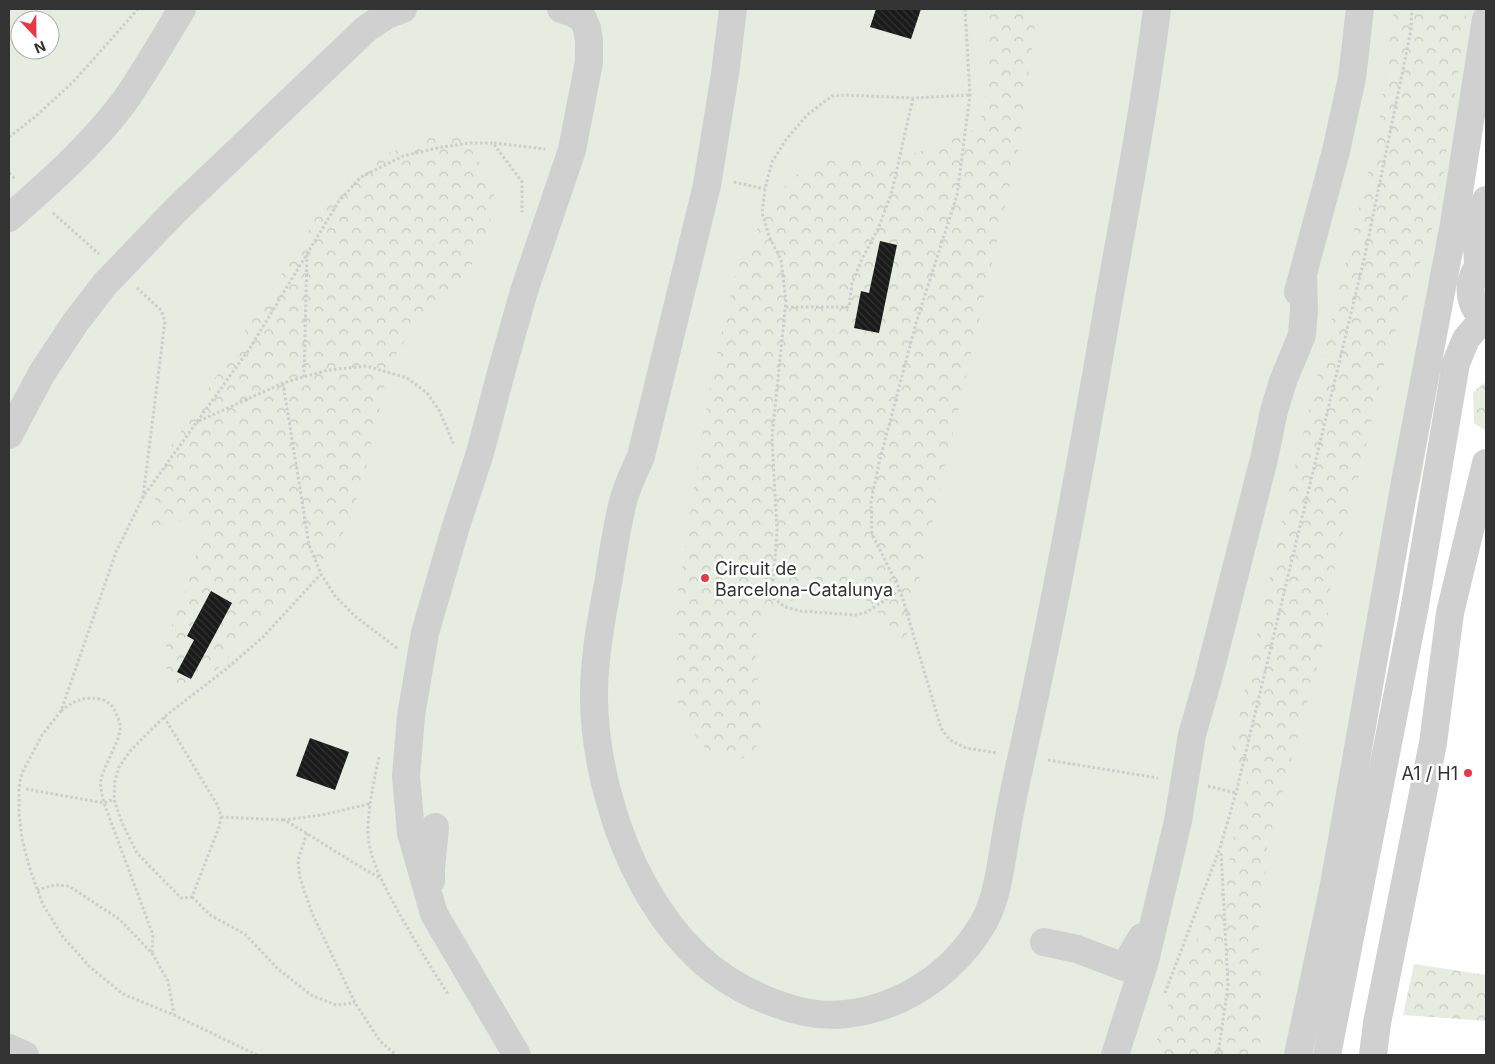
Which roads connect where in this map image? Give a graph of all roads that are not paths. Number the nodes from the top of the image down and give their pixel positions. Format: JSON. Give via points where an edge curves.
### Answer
{"nodes":[{"id":1,"x":182,"y":9,"type":"edge"},
{"id":2,"x":403,"y":9,"type":"edge"},
{"id":3,"x":562,"y":9,"type":"edge"},
{"id":4,"x":733,"y":9,"type":"edge"},
{"id":5,"x":1157,"y":9,"type":"edge"},
{"id":6,"x":1360,"y":9,"type":"edge"},
{"id":7,"x":1486,"y":19,"type":"edge"},
{"id":8,"x":1486,"y":200,"type":"edge"},
{"id":9,"x":9,"y":218,"type":"edge"},
{"id":10,"x":1482,"y":262,"type":"edge"},
{"id":11,"x":1302,"y":275,"type":"junction"},
{"id":12,"x":1485,"y":319,"type":"edge"},
{"id":13,"x":1287,"y":329,"type":"dead end"},
{"id":14,"x":9,"y":435,"type":"edge"},
{"id":15,"x":1486,"y":462,"type":"edge"},
{"id":16,"x":1415,"y":605,"type":"junction"},
{"id":17,"x":1450,"y":613,"type":"junction"},
{"id":18,"x":435,"y":827,"type":"dead end"},
{"id":19,"x":431,"y":902,"type":"junction"},
{"id":20,"x":1157,"y":912,"type":"junction"},
{"id":21,"x":1044,"y":942,"type":"dead end"},
{"id":22,"x":9,"y":1048,"type":"edge"},
{"id":23,"x":25,"y":1055,"type":"edge"},
{"id":24,"x":517,"y":1055,"type":"edge"},
{"id":25,"x":1115,"y":1055,"type":"edge"},
{"id":26,"x":1298,"y":1055,"type":"edge"},
{"id":27,"x":1327,"y":1055,"type":"edge"},
{"id":28,"x":1373,"y":1055,"type":"edge"}],
"edges":[{"from":1,"to":9,"type":"street","via":[[134,86],[101,130],[63,170]]},
{"from":2,"to":14,"type":"street","via":[[367,28],[176,210],[104,284],[42,373]]},
{"from":3,"to":19,"type":"street","via":[[583,19],[589,41],[572,150],[524,291],[480,453],[425,633],[411,716],[406,776],[411,833]]},
{"from":4,"to":5,"type":"street","via":[[707,184],[641,456],[625,494],[617,530],[596,661],[597,739],[610,803],[637,872],[677,934],[700,959],[748,992],[797,1010],[833,1014],[889,1004],[928,984],[967,947],[990,912],[1082,456],[1143,112]]},
{"from":6,"to":11,"type":"street","via":[[1352,78]]},
{"from":7,"to":26,"type":"street","via":[[1454,224],[1334,885]]},
{"from":8,"to":10,"type":"street","via":[[1477,243]]},
{"from":10,"to":12,"type":"street","via":[[1472,276],[1470,288],[1476,310]]},
{"from":11,"to":13,"type":"street"},
{"from":11,"to":20,"type":"street","via":[[1302,335],[1274,411],[1192,735],[1178,821]]},
{"from":12,"to":16,"type":"street","via":[[1466,339],[1456,364]]},
{"from":15,"to":17,"type":"street"},
{"from":16,"to":17,"type":"street"},
{"from":16,"to":27,"type":"street"},
{"from":17,"to":28,"type":"street","via":[[1433,743]]},
{"from":18,"to":19,"type":"street"},
{"from":19,"to":24,"type":"street","via":[[434,914]]},
{"from":20,"to":21,"type":"street","via":[[1124,968],[1077,949]]},
{"from":20,"to":25,"type":"street"},
{"from":22,"to":23,"type":"street"}]}
